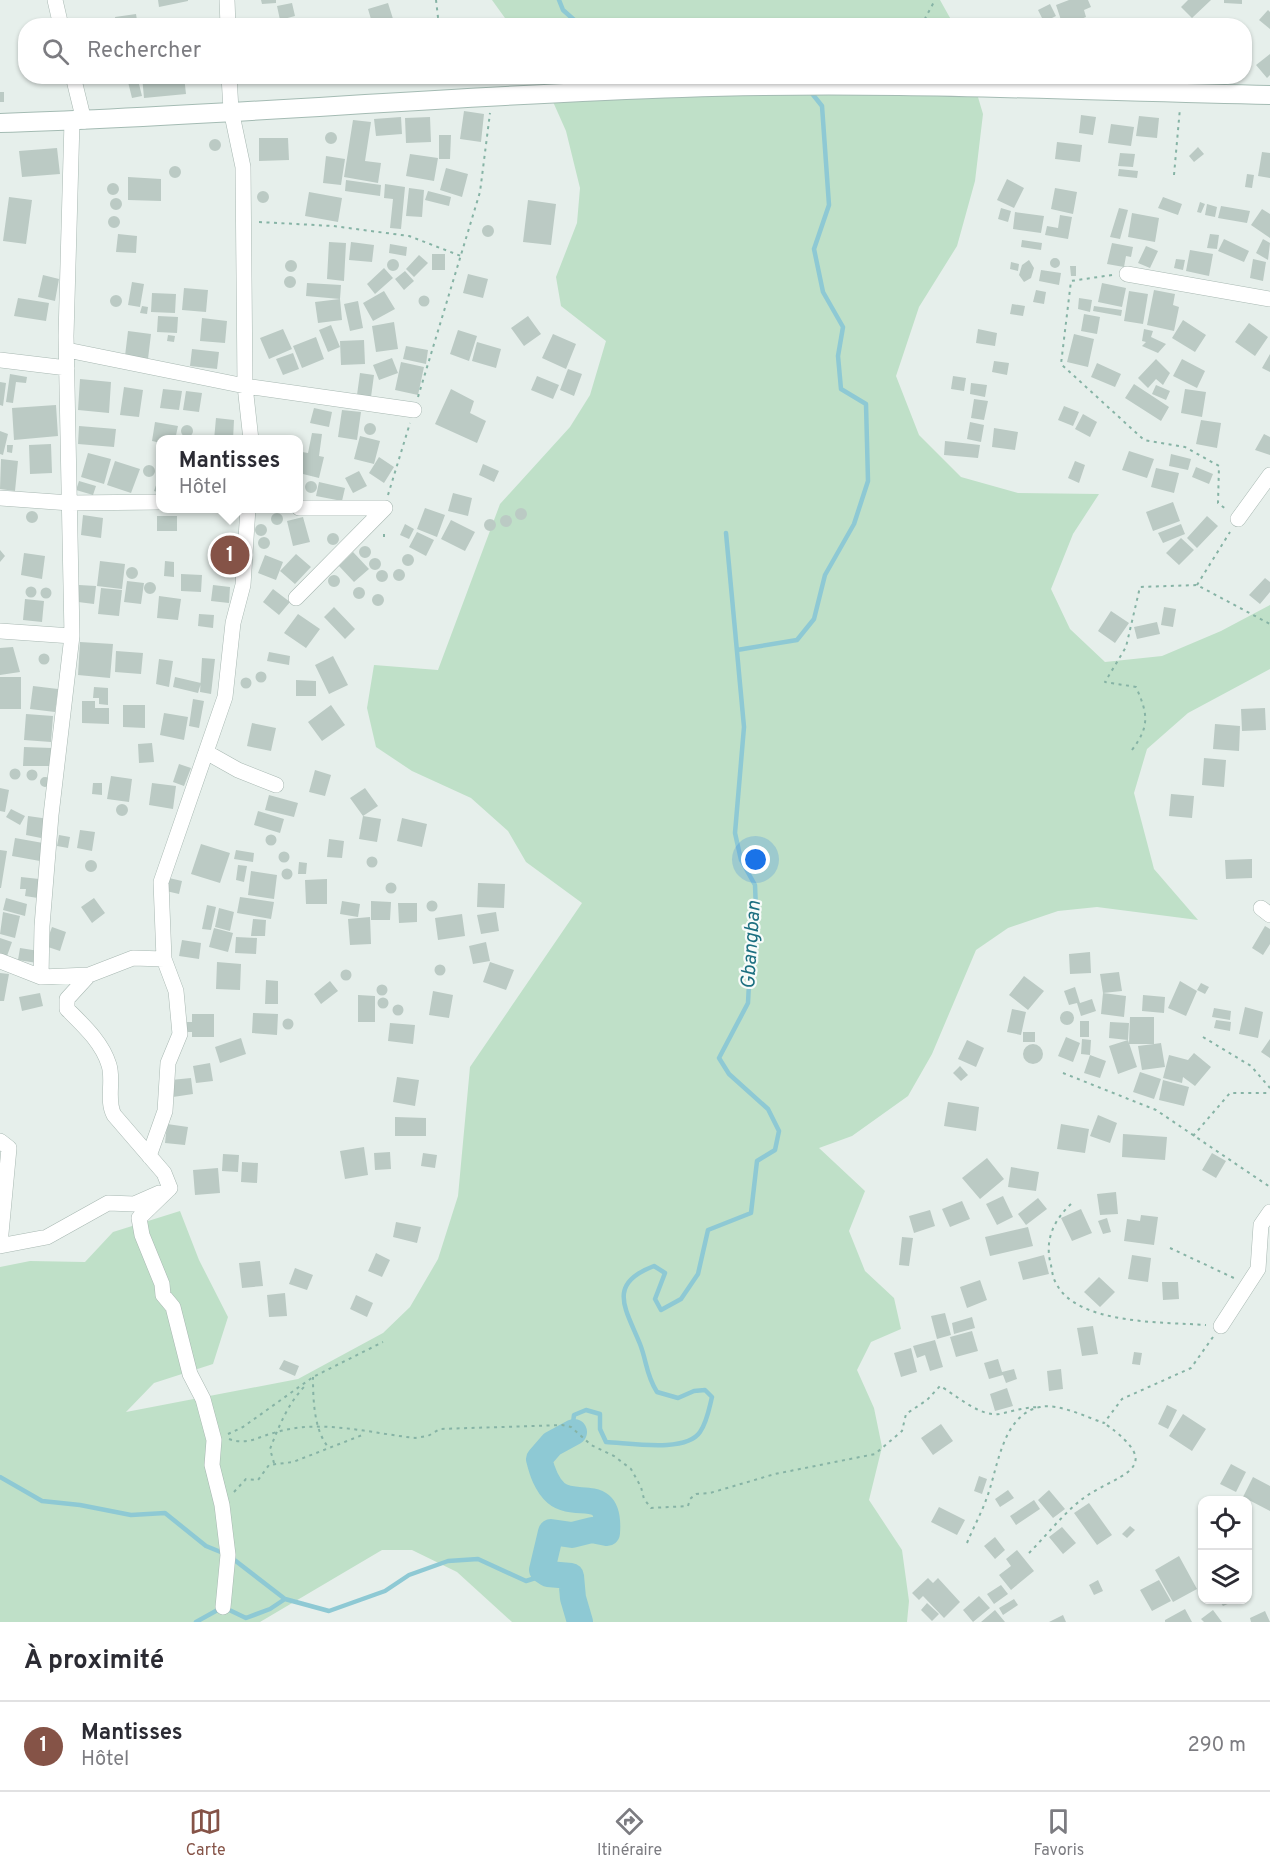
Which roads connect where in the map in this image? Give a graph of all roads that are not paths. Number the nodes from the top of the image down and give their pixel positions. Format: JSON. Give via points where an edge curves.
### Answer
{"nodes":[{"id":1,"x":55,"y":0,"type":"edge"},
{"id":2,"x":227,"y":0,"type":"edge"},
{"id":3,"x":59,"y":18,"type":"edge"},
{"id":4,"x":228,"y":18,"type":"edge"},
{"id":5,"x":74,"y":84,"type":"edge"},
{"id":6,"x":230,"y":84,"type":"edge"},
{"id":7,"x":1270,"y":95,"type":"edge"},
{"id":8,"x":231,"y":110,"type":"junction"},
{"id":9,"x":78,"y":121,"type":"junction"},
{"id":10,"x":0,"y":123,"type":"edge"},
{"id":11,"x":1127,"y":274,"type":"road end"},
{"id":12,"x":1270,"y":299,"type":"edge"},
{"id":13,"x":67,"y":350,"type":"junction"},
{"id":14,"x":0,"y":360,"type":"edge"},
{"id":15,"x":67,"y":368,"type":"junction"},
{"id":16,"x":245,"y":387,"type":"junction"},
{"id":17,"x":414,"y":410,"type":"road end"},
{"id":18,"x":250,"y":435,"type":"edge"},
{"id":19,"x":1270,"y":475,"type":"edge"},
{"id":20,"x":0,"y":498,"type":"edge"},
{"id":21,"x":156,"y":502,"type":"edge"},
{"id":22,"x":70,"y":503,"type":"junction"},
{"id":23,"x":303,"y":508,"type":"edge"},
{"id":24,"x":248,"y":513,"type":"edge"},
{"id":25,"x":1238,"y":519,"type":"road end"},
{"id":26,"x":296,"y":598,"type":"dead end"},
{"id":27,"x":0,"y":631,"type":"edge"},
{"id":28,"x":72,"y":636,"type":"junction"},
{"id":29,"x":206,"y":752,"type":"junction"},
{"id":30,"x":276,"y":785,"type":"dead end"},
{"id":31,"x":164,"y":959,"type":"junction"},
{"id":32,"x":0,"y":961,"type":"edge"},
{"id":33,"x":89,"y":975,"type":"junction"},
{"id":34,"x":41,"y":977,"type":"junction"},
{"id":35,"x":0,"y":1141,"type":"edge"},
{"id":36,"x":149,"y":1156,"type":"junction"},
{"id":37,"x":170,"y":1188,"type":"junction"},
{"id":38,"x":1270,"y":1212,"type":"edge"},
{"id":39,"x":0,"y":1245,"type":"edge"},
{"id":40,"x":1221,"y":1326,"type":"road end"},
{"id":41,"x":223,"y":1607,"type":"dead end"}],
"edges":[{"from":1,"to":3,"type":"street"},
{"from":2,"to":4,"type":"street"},
{"from":5,"to":9,"type":"street"},
{"from":6,"to":8,"type":"street"},
{"from":7,"to":8,"type":"street","via":[[850,85],[687,87]]},
{"from":8,"to":9,"type":"street"},
{"from":8,"to":16,"type":"street","via":[[243,167]]},
{"from":9,"to":10,"type":"street"},
{"from":9,"to":13,"type":"street"},
{"from":11,"to":12,"type":"street"},
{"from":13,"to":15,"type":"street"},
{"from":13,"to":16,"type":"street"},
{"from":14,"to":15,"type":"street"},
{"from":15,"to":22,"type":"street"},
{"from":16,"to":17,"type":"street"},
{"from":16,"to":18,"type":"street"},
{"from":19,"to":25,"type":"street"},
{"from":20,"to":22,"type":"street"},
{"from":21,"to":22,"type":"street"},
{"from":22,"to":28,"type":"street"},
{"from":23,"to":26,"type":"street","via":[[385,508]]},
{"from":24,"to":29,"type":"street","via":[[243,585],[233,623],[225,697]]},
{"from":27,"to":28,"type":"street"},
{"from":28,"to":34,"type":"street","via":[[51,815]]},
{"from":29,"to":30,"type":"street"},
{"from":29,"to":31,"type":"street","via":[[161,882]]},
{"from":31,"to":33,"type":"street","via":[[133,958]]},
{"from":31,"to":36,"type":"street","via":[[176,991],[180,1034],[168,1063],[165,1111]]},
{"from":32,"to":34,"type":"street"},
{"from":33,"to":34,"type":"street"},
{"from":33,"to":36,"type":"street","via":[[66,999],[67,1009],[95,1037],[109,1065],[111,1109]]},
{"from":35,"to":39,"type":"street","via":[[9,1148]]},
{"from":36,"to":37,"type":"street","via":[[164,1173]]},
{"from":37,"to":39,"type":"street","via":[[134,1204],[108,1203],[47,1237]]},
{"from":37,"to":41,"type":"street","via":[[139,1218],[163,1295],[173,1307],[190,1374],[203,1399],[214,1440],[212,1465],[228,1555]]},
{"from":38,"to":40,"type":"street","via":[[1261,1225],[1258,1269]]}]}
